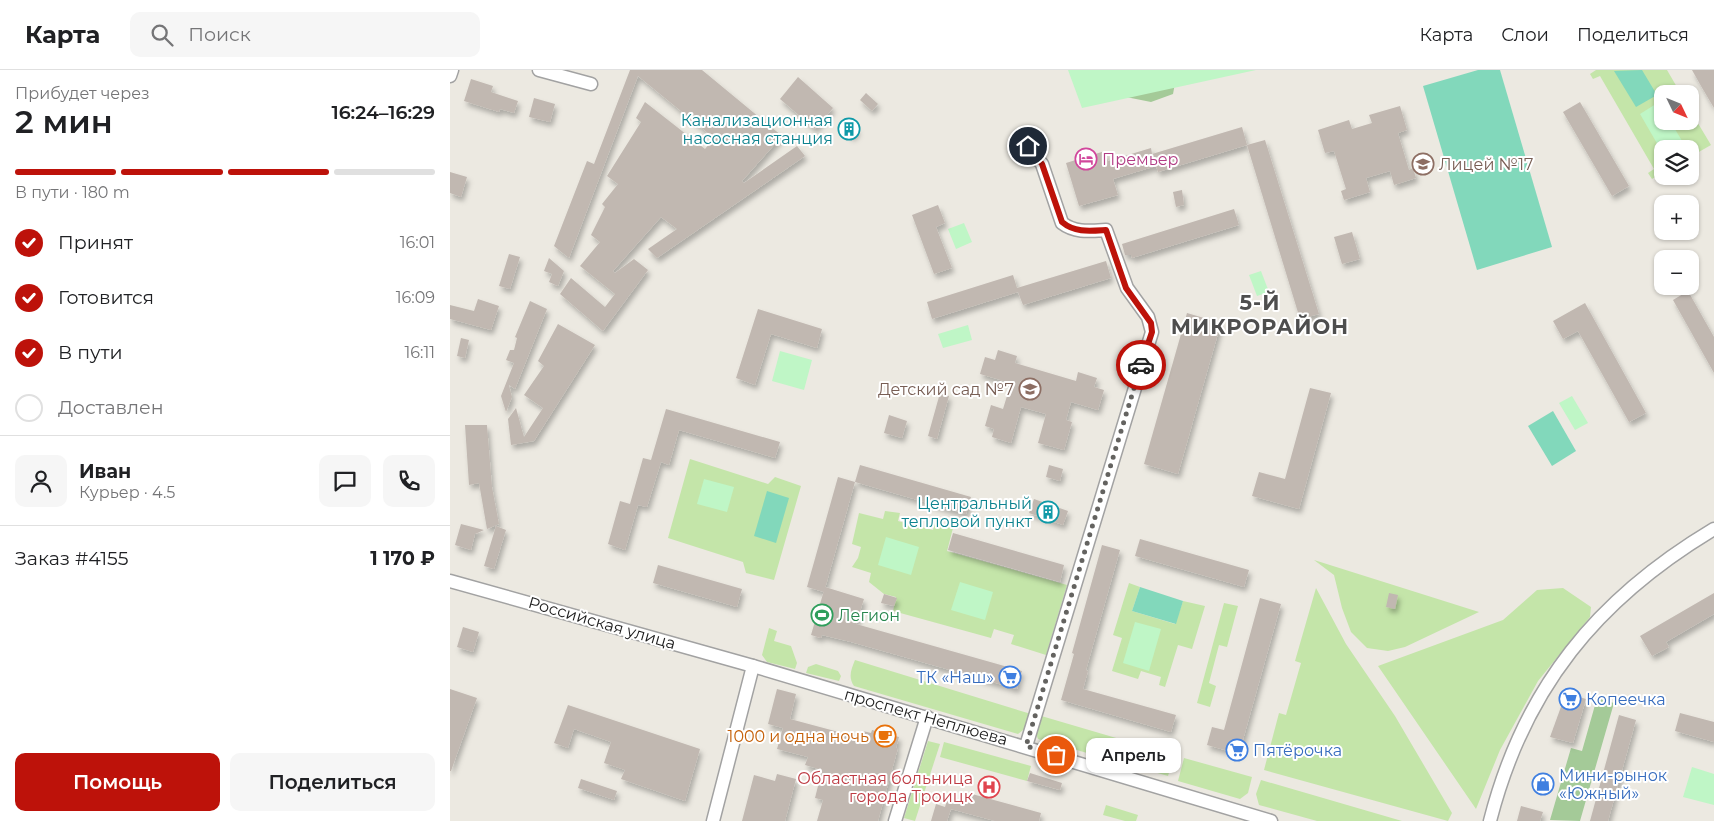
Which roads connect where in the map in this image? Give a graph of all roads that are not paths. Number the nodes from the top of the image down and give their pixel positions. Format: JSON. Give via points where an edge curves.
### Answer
{"nodes":[{"id":1,"x":452,"y":70,"type":"edge"},
{"id":2,"x":539,"y":70,"type":"edge"},
{"id":3,"x":450,"y":76,"type":"edge"},
{"id":4,"x":592,"y":84,"type":"dead end"},
{"id":5,"x":1028,"y":146,"type":"dead end"},
{"id":6,"x":1714,"y":529,"type":"edge"},
{"id":7,"x":450,"y":581,"type":"edge"},
{"id":8,"x":753,"y":666,"type":"junction"},
{"id":9,"x":926,"y":717,"type":"junction"},
{"id":10,"x":1026,"y":746,"type":"junction"},
{"id":11,"x":713,"y":821,"type":"edge"},
{"id":12,"x":895,"y":821,"type":"edge"},
{"id":13,"x":1271,"y":821,"type":"edge"},
{"id":14,"x":1490,"y":821,"type":"edge"}],
"edges":[{"from":1,"to":3,"type":"street"},
{"from":2,"to":4,"type":"street"},
{"from":5,"to":10,"type":"street","via":[[1042,164],[1062,222],[1069,229],[1080,231],[1106,230],[1126,288],[1148,317],[1152,332]]},
{"from":6,"to":14,"type":"street","via":[[1660,565],[1613,604],[1560,662],[1516,742]]},
{"from":7,"to":8,"type":"street","name":"Российская улица"},
{"from":8,"to":9,"type":"street","name":"проспект Неплюева"},
{"from":8,"to":11,"type":"street"},
{"from":9,"to":10,"type":"street","name":"проспект Неплюева"},
{"from":9,"to":12,"type":"street"},
{"from":10,"to":13,"type":"street","name":"проспект Неплюева"}]}
